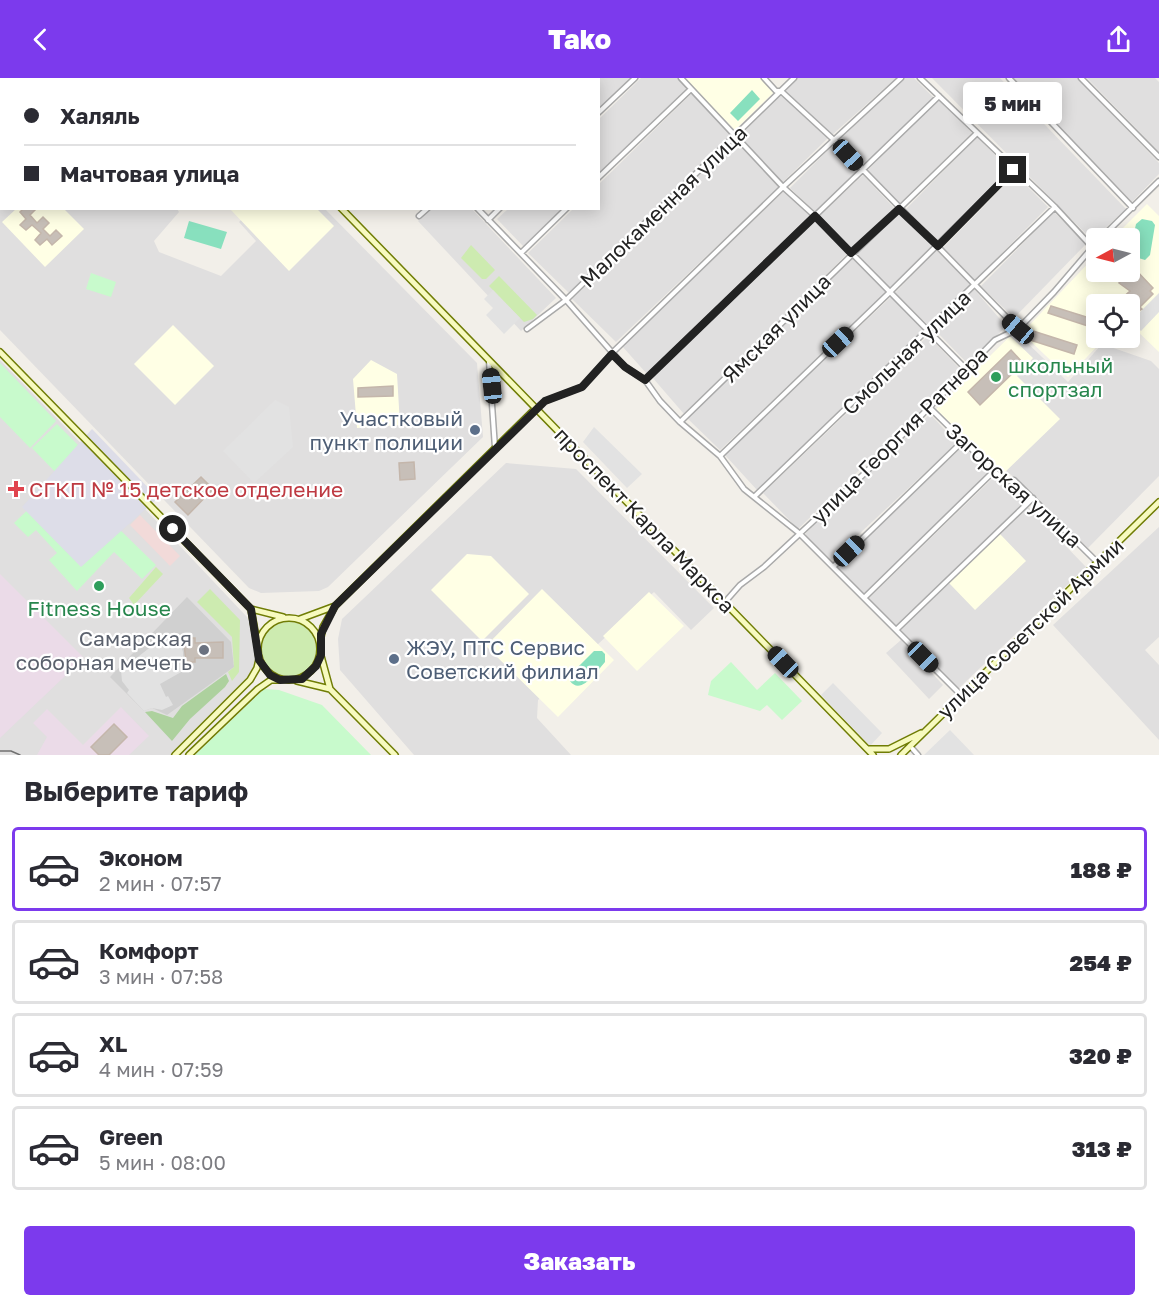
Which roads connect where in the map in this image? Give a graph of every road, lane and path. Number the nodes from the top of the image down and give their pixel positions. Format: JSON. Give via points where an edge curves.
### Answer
{"nodes":[{"id":1,"x":635,"y":78,"type":"edge"},
{"id":2,"x":681,"y":78,"type":"edge"},
{"id":3,"x":764,"y":78,"type":"edge"},
{"id":4,"x":794,"y":78,"type":"edge"},
{"id":5,"x":901,"y":78,"type":"edge"},
{"id":6,"x":920,"y":78,"type":"edge"},
{"id":7,"x":1009,"y":78,"type":"edge"},
{"id":8,"x":1082,"y":78,"type":"edge"},
{"id":9,"x":691,"y":89,"type":"junction"},
{"id":10,"x":782,"y":91,"type":"junction"},
{"id":11,"x":939,"y":96,"type":"junction"},
{"id":12,"x":600,"y":111,"type":"edge"},
{"id":13,"x":976,"y":134,"type":"junction"},
{"id":14,"x":735,"y":136,"type":"junction"},
{"id":15,"x":833,"y":139,"type":"junction"},
{"id":16,"x":1159,"y":158,"type":"edge"},
{"id":17,"x":1013,"y":170,"type":"junction"},
{"id":18,"x":863,"y":171,"type":"junction"},
{"id":19,"x":600,"y":176,"type":"edge"},
{"id":20,"x":1159,"y":181,"type":"edge"},
{"id":21,"x":783,"y":187,"type":"junction"},
{"id":22,"x":1055,"y":207,"type":"junction"},
{"id":23,"x":1133,"y":208,"type":"junction"},
{"id":24,"x":899,"y":209,"type":"junction"},
{"id":25,"x":343,"y":210,"type":"edge"},
{"id":26,"x":426,"y":210,"type":"edge"},
{"id":27,"x":479,"y":210,"type":"edge"},
{"id":28,"x":498,"y":210,"type":"edge"},
{"id":29,"x":565,"y":210,"type":"edge"},
{"id":30,"x":419,"y":216,"type":"dead end"},
{"id":31,"x":815,"y":216,"type":"junction"},
{"id":32,"x":488,"y":220,"type":"junction"},
{"id":33,"x":1112,"y":228,"type":"edge"},
{"id":34,"x":1086,"y":241,"type":"edge"},
{"id":35,"x":938,"y":246,"type":"junction"},
{"id":36,"x":521,"y":253,"type":"junction"},
{"id":37,"x":851,"y":253,"type":"junction"},
{"id":38,"x":1086,"y":254,"type":"edge"},
{"id":39,"x":975,"y":286,"type":"junction"},
{"id":40,"x":890,"y":293,"type":"junction"},
{"id":41,"x":566,"y":300,"type":"junction"},
{"id":42,"x":527,"y":329,"type":"dead end"},
{"id":43,"x":1018,"y":329,"type":"junction"},
{"id":44,"x":928,"y":330,"type":"junction"},
{"id":45,"x":0,"y":351,"type":"edge"},
{"id":46,"x":612,"y":354,"type":"junction"},
{"id":47,"x":489,"y":361,"type":"junction"},
{"id":48,"x":967,"y":370,"type":"junction"},
{"id":49,"x":645,"y":380,"type":"junction"},
{"id":50,"x":536,"y":408,"type":"junction"},
{"id":51,"x":930,"y":408,"type":"junction"},
{"id":52,"x":680,"y":422,"type":"junction"},
{"id":53,"x":963,"y":441,"type":"junction"},
{"id":54,"x":495,"y":448,"type":"junction"},
{"id":55,"x":720,"y":456,"type":"junction"},
{"id":56,"x":994,"y":471,"type":"junction"},
{"id":57,"x":755,"y":496,"type":"junction"},
{"id":58,"x":1033,"y":498,"type":"junction"},
{"id":59,"x":1159,"y":502,"type":"edge"},
{"id":60,"x":799,"y":533,"type":"junction"},
{"id":61,"x":1097,"y":562,"type":"junction"},
{"id":62,"x":833,"y":567,"type":"junction"},
{"id":63,"x":864,"y":598,"type":"junction"},
{"id":64,"x":725,"y":602,"type":"junction"},
{"id":65,"x":335,"y":606,"type":"junction"},
{"id":66,"x":251,"y":609,"type":"junction"},
{"id":67,"x":288,"y":618,"type":"junction"},
{"id":68,"x":298,"y":619,"type":"junction"},
{"id":69,"x":896,"y":630,"type":"junction"},
{"id":70,"x":320,"y":642,"type":"junction"},
{"id":71,"x":258,"y":643,"type":"junction"},
{"id":72,"x":321,"y":655,"type":"junction"},
{"id":73,"x":259,"y":660,"type":"junction"},
{"id":74,"x":280,"y":680,"type":"junction"},
{"id":75,"x":296,"y":681,"type":"junction"},
{"id":76,"x":330,"y":689,"type":"junction"},
{"id":77,"x":962,"y":696,"type":"junction"},
{"id":78,"x":925,"y":731,"type":"junction"},
{"id":79,"x":910,"y":746,"type":"junction"},
{"id":80,"x":867,"y":749,"type":"junction"},
{"id":81,"x":175,"y":755,"type":"edge"},
{"id":82,"x":189,"y":755,"type":"edge"},
{"id":83,"x":395,"y":755,"type":"edge"},
{"id":84,"x":873,"y":755,"type":"edge"},
{"id":85,"x":901,"y":755,"type":"edge"},
{"id":86,"x":918,"y":755,"type":"edge"}],
"edges":[{"from":1,"to":12,"type":"street"},
{"from":2,"to":9,"type":"street"},
{"from":3,"to":10,"type":"street","via":[[776,91]]},
{"from":4,"to":10,"type":"street","name":"Малокаменная улица"},
{"from":5,"to":15,"type":"street"},
{"from":6,"to":11,"type":"street"},
{"from":7,"to":23,"type":"street"},
{"from":8,"to":16,"type":"street"},
{"from":9,"to":14,"type":"street"},
{"from":9,"to":19,"type":"street"},
{"from":10,"to":14,"type":"street","name":"Малокаменная улица"},
{"from":10,"to":15,"type":"street"},
{"from":11,"to":13,"type":"street"},
{"from":11,"to":18,"type":"street"},
{"from":13,"to":17,"type":"street"},
{"from":13,"to":24,"type":"street","name":"Ямская улица"},
{"from":14,"to":21,"type":"street"},
{"from":14,"to":41,"type":"street","name":"Малокаменная улица"},
{"from":15,"to":18,"type":"street"},
{"from":15,"to":21,"type":"street"},
{"from":17,"to":22,"type":"street"},
{"from":17,"to":35,"type":"street"},
{"from":18,"to":24,"type":"street"},
{"from":18,"to":31,"type":"street"},
{"from":20,"to":23,"type":"street"},
{"from":21,"to":31,"type":"street"},
{"from":21,"to":46,"type":"street"},
{"from":22,"to":34,"type":"street"},
{"from":22,"to":39,"type":"street","name":"Смольная улица"},
{"from":23,"to":33,"type":"street"},
{"from":24,"to":35,"type":"street"},
{"from":24,"to":37,"type":"street","name":"Ямская улица"},
{"from":25,"to":47,"type":"street","name":"проспект Карла Маркса"},
{"from":26,"to":30,"type":"street"},
{"from":27,"to":32,"type":"street"},
{"from":28,"to":32,"type":"street"},
{"from":29,"to":36,"type":"street"},
{"from":31,"to":37,"type":"street"},
{"from":31,"to":49,"type":"street"},
{"from":32,"to":36,"type":"street"},
{"from":35,"to":39,"type":"street"},
{"from":35,"to":40,"type":"street"},
{"from":36,"to":41,"type":"street"},
{"from":37,"to":40,"type":"street"},
{"from":37,"to":52,"type":"street","name":"Ямская улица"},
{"from":38,"to":43,"type":"street","name":"улица Георгия Ратнера"},
{"from":39,"to":43,"type":"street"},
{"from":39,"to":44,"type":"street","name":"Смольная улица"},
{"from":40,"to":44,"type":"street"},
{"from":40,"to":55,"type":"street"},
{"from":41,"to":42,"type":"street","name":"Малокаменная улица"},
{"from":41,"to":46,"type":"street"},
{"from":43,"to":48,"type":"street","name":"улица Георгия Ратнера","via":[[995,340]]},
{"from":44,"to":48,"type":"street"},
{"from":44,"to":57,"type":"street","name":"Смольная улица"},
{"from":45,"to":66,"type":"street"},
{"from":46,"to":49,"type":"street"},
{"from":46,"to":50,"type":"street","via":[[582,387]]},
{"from":47,"to":50,"type":"street","name":"проспект Карла Маркса"},
{"from":47,"to":54,"type":"street"},
{"from":48,"to":51,"type":"street","name":"улица Георгия Ратнера"},
{"from":49,"to":52,"type":"street"},
{"from":50,"to":54,"type":"street"},
{"from":50,"to":64,"type":"street","name":"проспект Карла Маркса"},
{"from":51,"to":53,"type":"street","name":"Загорская улица"},
{"from":51,"to":60,"type":"street","name":"улица Георгия Ратнера"},
{"from":52,"to":55,"type":"street"},
{"from":53,"to":56,"type":"street","name":"Загорская улица"},
{"from":53,"to":62,"type":"street"},
{"from":54,"to":65,"type":"street"},
{"from":55,"to":57,"type":"street","via":[[744,489]]},
{"from":56,"to":58,"type":"street","name":"Загорская улица","via":[[1005,482],[1014,480]]},
{"from":56,"to":63,"type":"street"},
{"from":57,"to":60,"type":"street"},
{"from":58,"to":61,"type":"street","name":"Загорская улица"},
{"from":58,"to":69,"type":"street"},
{"from":59,"to":61,"type":"street","name":"улица Советской Армии"},
{"from":60,"to":62,"type":"street"},
{"from":60,"to":64,"type":"street","name":"улица Георгия Ратнера"},
{"from":61,"to":77,"type":"street","name":"улица Советской Армии"},
{"from":62,"to":63,"type":"street"},
{"from":63,"to":69,"type":"street"},
{"from":64,"to":80,"type":"street","name":"проспект Карла Маркса"},
{"from":65,"to":68,"type":"street"},
{"from":65,"to":70,"type":"street"},
{"from":66,"to":67,"type":"street"},
{"from":66,"to":71,"type":"street"},
{"from":67,"to":68,"type":"street"},
{"from":67,"to":71,"type":"street","via":[[268,626]]},
{"from":68,"to":70,"type":"street","via":[[308,624]]},
{"from":69,"to":77,"type":"street"},
{"from":70,"to":72,"type":"street"},
{"from":71,"to":73,"type":"street"},
{"from":72,"to":75,"type":"street","via":[[309,674]]},
{"from":72,"to":76,"type":"street"},
{"from":73,"to":74,"type":"street","via":[[270,675]]},
{"from":73,"to":81,"type":"street","via":[[250,680]]},
{"from":74,"to":75,"type":"street"},
{"from":74,"to":82,"type":"street","via":[[271,680],[254,692]]},
{"from":75,"to":76,"type":"street"},
{"from":76,"to":83,"type":"street"},
{"from":77,"to":78,"type":"street","name":"улица Советской Армии"},
{"from":78,"to":79,"type":"street","name":"улица Советской Армии"},
{"from":78,"to":80,"type":"street","via":[[889,749]]},
{"from":79,"to":85,"type":"street","name":"улица Советской Армии"},
{"from":79,"to":86,"type":"street"},
{"from":80,"to":84,"type":"street","name":"проспект Карла Маркса"}]}
